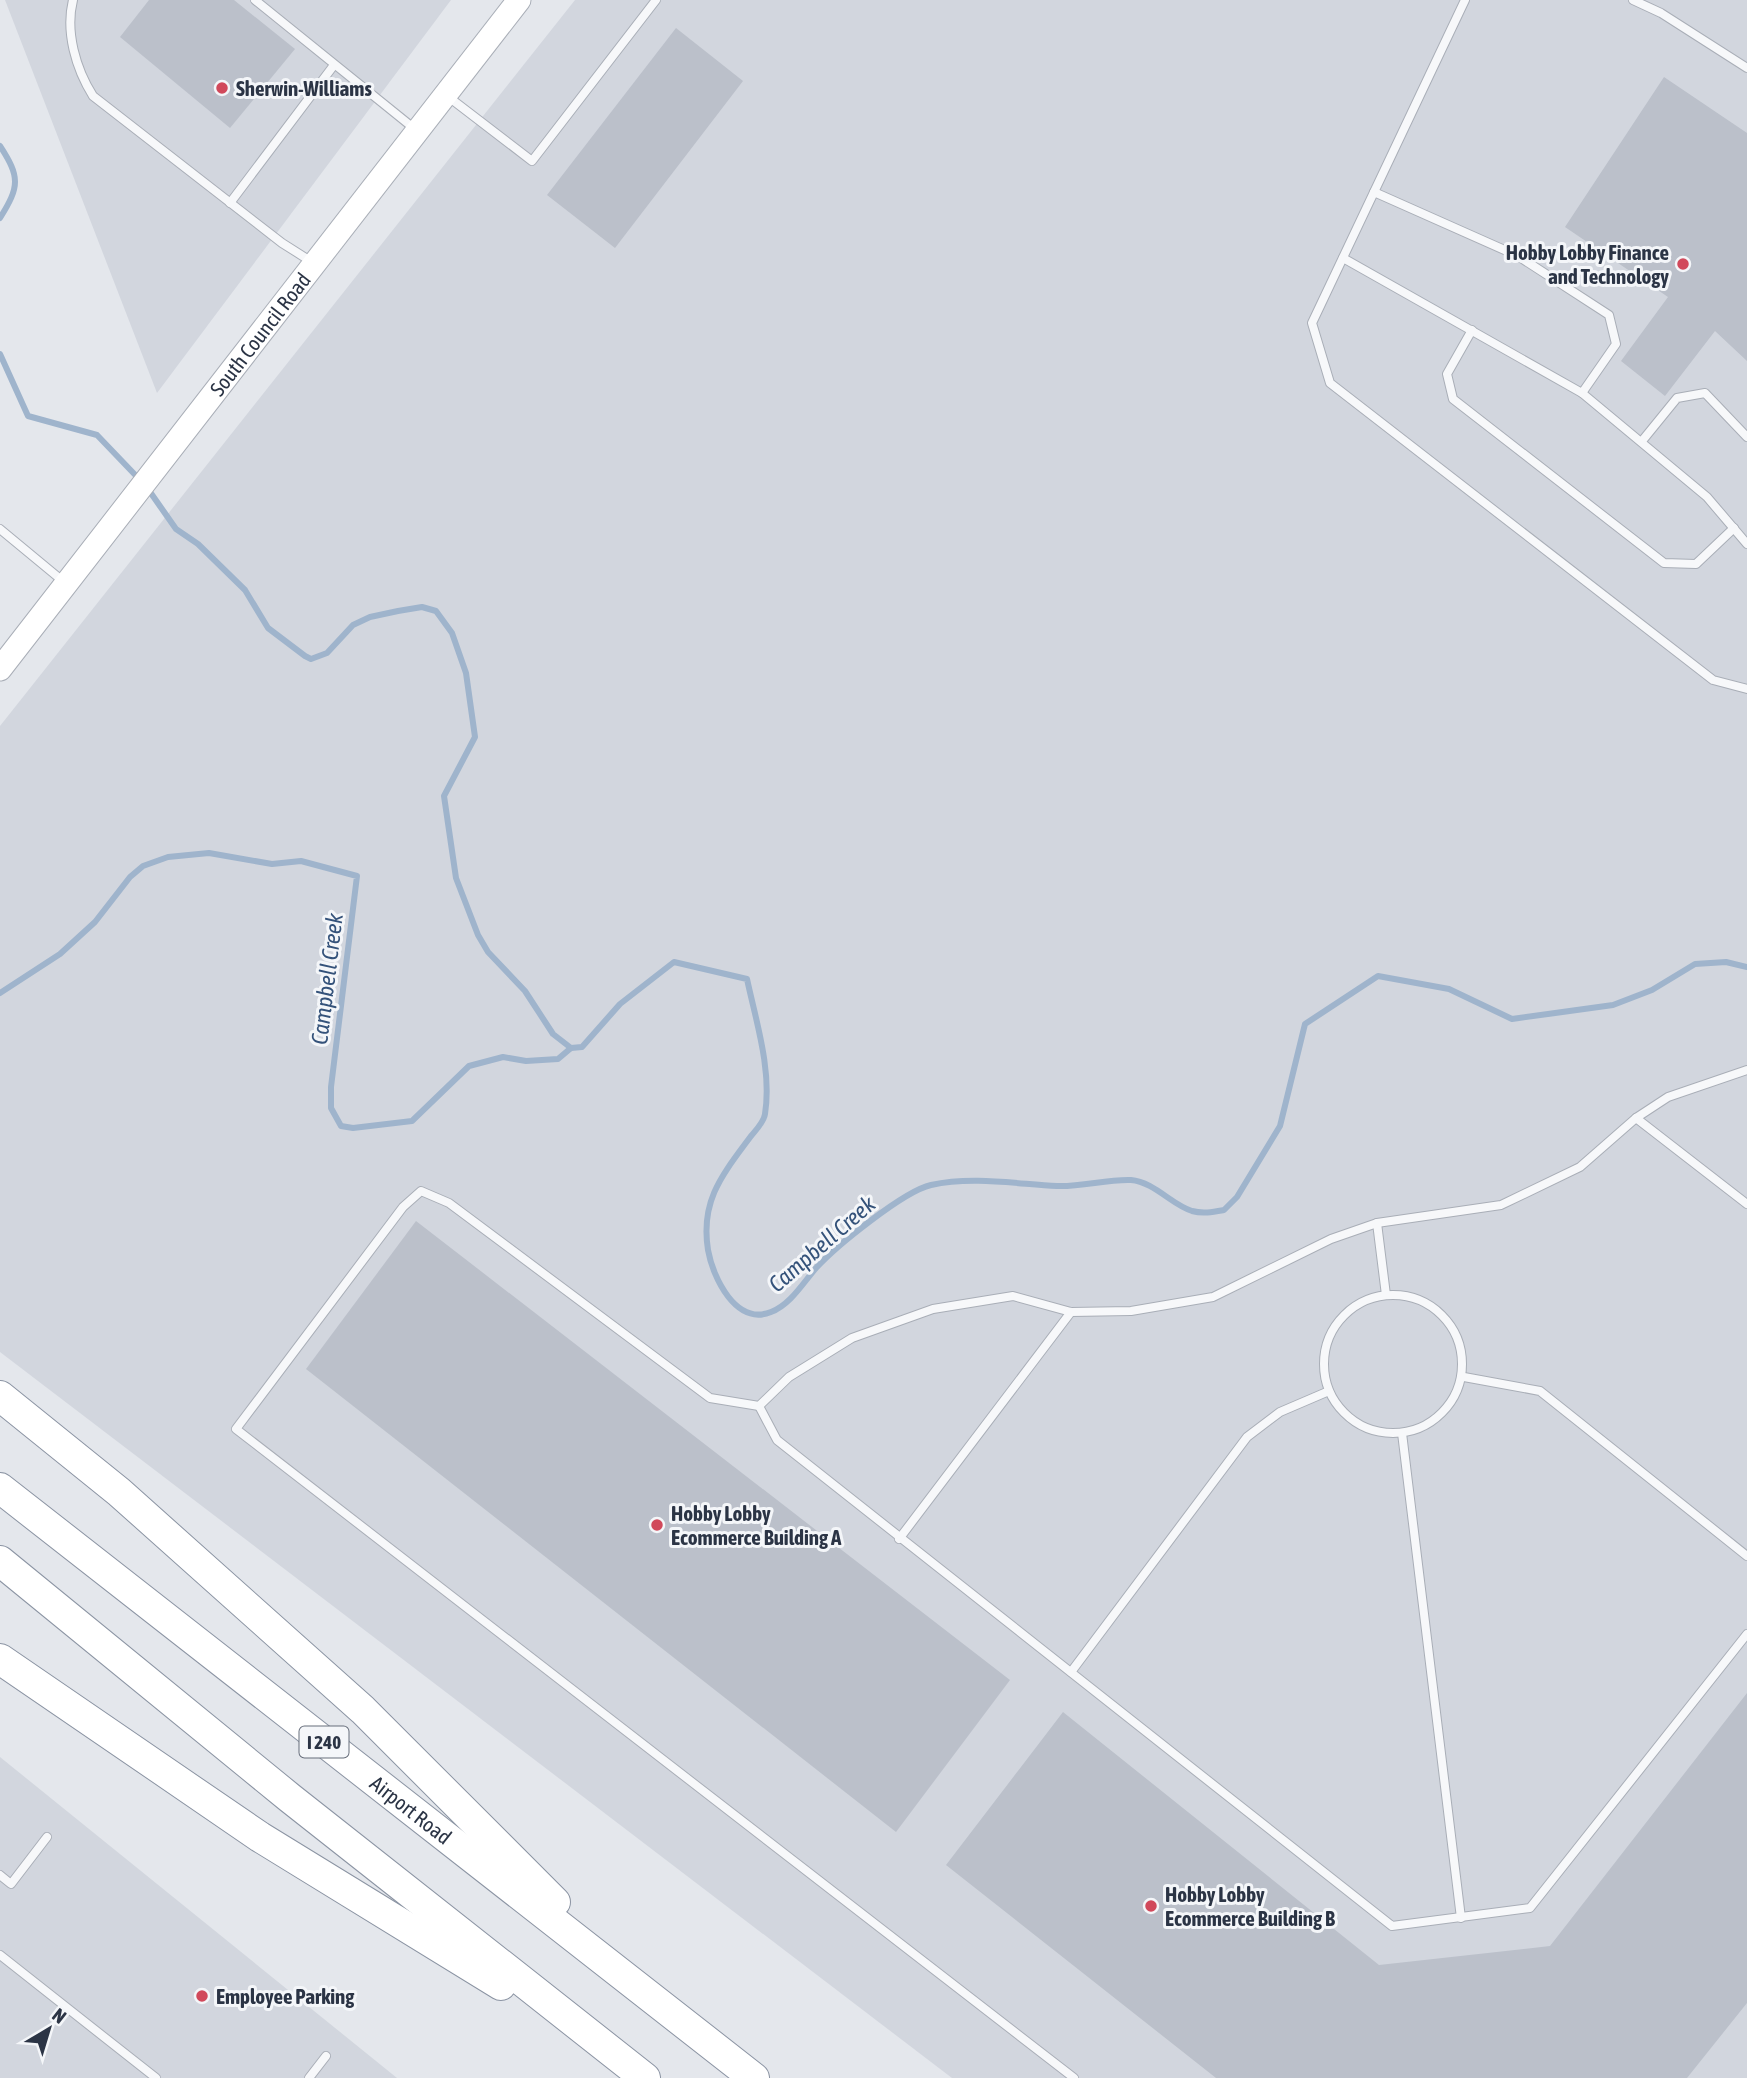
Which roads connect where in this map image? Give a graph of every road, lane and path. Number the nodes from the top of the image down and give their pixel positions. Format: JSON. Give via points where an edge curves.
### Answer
{"nodes":[{"id":1,"x":73,"y":0,"type":"edge"},
{"id":2,"x":255,"y":0,"type":"edge"},
{"id":3,"x":519,"y":0,"type":"edge"},
{"id":4,"x":656,"y":0,"type":"edge"},
{"id":5,"x":1465,"y":0,"type":"edge"},
{"id":6,"x":1633,"y":0,"type":"edge"},
{"id":7,"x":334,"y":65,"type":"junction"},
{"id":8,"x":1747,"y":68,"type":"edge"},
{"id":9,"x":446,"y":94,"type":"junction"},
{"id":10,"x":418,"y":131,"type":"junction"},
{"id":11,"x":1374,"y":192,"type":"junction"},
{"id":12,"x":230,"y":202,"type":"junction"},
{"id":13,"x":1343,"y":258,"type":"junction"},
{"id":14,"x":315,"y":264,"type":"junction"},
{"id":15,"x":1472,"y":330,"type":"junction"},
{"id":16,"x":1582,"y":393,"type":"junction"},
{"id":17,"x":1747,"y":437,"type":"edge"},
{"id":18,"x":1642,"y":441,"type":"junction"},
{"id":19,"x":1734,"y":528,"type":"junction"},
{"id":20,"x":0,"y":529,"type":"edge"},
{"id":21,"x":1747,"y":544,"type":"edge"},
{"id":22,"x":66,"y":584,"type":"junction"},
{"id":23,"x":0,"y":668,"type":"edge"},
{"id":24,"x":1747,"y":689,"type":"edge"},
{"id":25,"x":1747,"y":1070,"type":"edge"},
{"id":26,"x":1636,"y":1118,"type":"junction"},
{"id":27,"x":1747,"y":1204,"type":"edge"},
{"id":28,"x":1377,"y":1223,"type":"junction"},
{"id":29,"x":1386,"y":1295,"type":"junction"},
{"id":30,"x":1071,"y":1312,"type":"junction"},
{"id":31,"x":1464,"y":1377,"type":"junction"},
{"id":32,"x":1329,"y":1391,"type":"junction"},
{"id":33,"x":0,"y":1396,"type":"edge"},
{"id":34,"x":759,"y":1406,"type":"junction"},
{"id":35,"x":1402,"y":1433,"type":"junction"},
{"id":36,"x":0,"y":1488,"type":"edge"},
{"id":37,"x":899,"y":1539,"type":"junction"},
{"id":38,"x":1747,"y":1556,"type":"edge"},
{"id":39,"x":0,"y":1561,"type":"edge"},
{"id":40,"x":1747,"y":1634,"type":"edge"},
{"id":41,"x":0,"y":1659,"type":"edge"},
{"id":42,"x":1071,"y":1672,"type":"junction"},
{"id":43,"x":47,"y":1837,"type":"dead end"},
{"id":44,"x":0,"y":1875,"type":"edge"},
{"id":45,"x":1461,"y":1918,"type":"junction"},
{"id":46,"x":0,"y":1955,"type":"edge"},
{"id":47,"x":648,"y":1995,"type":"junction"},
{"id":48,"x":326,"y":2056,"type":"dead end"},
{"id":49,"x":618,"y":2057,"type":"junction"},
{"id":50,"x":156,"y":2078,"type":"edge"},
{"id":51,"x":309,"y":2078,"type":"edge"},
{"id":52,"x":645,"y":2078,"type":"edge"},
{"id":53,"x":754,"y":2078,"type":"edge"},
{"id":54,"x":1074,"y":2078,"type":"edge"}],
"edges":[{"from":1,"to":12,"type":"lane","via":[[72,40],[80,76],[93,96]]},
{"from":2,"to":7,"type":"lane"},
{"from":3,"to":9,"type":"main road","name":"South Council Road"},
{"from":4,"to":9,"type":"lane","via":[[532,162]]},
{"from":5,"to":11,"type":"lane"},
{"from":6,"to":8,"type":"lane"},
{"from":7,"to":10,"type":"lane"},
{"from":7,"to":12,"type":"lane"},
{"from":9,"to":10,"type":"main road","name":"South Council Road"},
{"from":10,"to":14,"type":"main road","name":"South Council Road"},
{"from":11,"to":13,"type":"lane"},
{"from":11,"to":16,"type":"lane","via":[[1518,256],[1609,316],[1616,344]]},
{"from":12,"to":14,"type":"lane"},
{"from":13,"to":15,"type":"lane"},
{"from":13,"to":24,"type":"lane","via":[[1312,323],[1330,383],[1713,680]]},
{"from":14,"to":22,"type":"main road","name":"South Council Road"},
{"from":15,"to":16,"type":"lane"},
{"from":15,"to":19,"type":"lane","via":[[1447,373],[1453,399],[1664,564],[1696,564]]},
{"from":16,"to":18,"type":"lane"},
{"from":17,"to":18,"type":"lane","via":[[1705,393],[1677,398]]},
{"from":18,"to":19,"type":"lane","via":[[1707,497]]},
{"from":19,"to":21,"type":"lane"},
{"from":20,"to":22,"type":"lane"},
{"from":22,"to":23,"type":"main road","name":"South Council Road"},
{"from":25,"to":26,"type":"lane","via":[[1668,1097]]},
{"from":26,"to":27,"type":"lane"},
{"from":26,"to":28,"type":"lane","via":[[1580,1167],[1501,1205]]},
{"from":28,"to":29,"type":"lane"},
{"from":28,"to":30,"type":"lane","via":[[1331,1239],[1213,1297],[1131,1311]]},
{"from":29,"to":31,"type":"lane","via":[[1408,1296],[1429,1305],[1446,1320],[1457,1339]]},
{"from":29,"to":32,"type":"lane","via":[[1352,1308],[1334,1329],[1324,1354]]},
{"from":30,"to":34,"type":"lane","via":[[1013,1296],[933,1309],[852,1338],[789,1377]]},
{"from":30,"to":37,"type":"lane"},
{"from":31,"to":35,"type":"lane","via":[[1439,1417]]},
{"from":31,"to":38,"type":"lane","via":[[1541,1391]]},
{"from":32,"to":35,"type":"lane","via":[[1358,1424],[1384,1433]]},
{"from":32,"to":42,"type":"lane","via":[[1280,1412],[1247,1437]]},
{"from":33,"to":47,"type":"highway","via":[[119,1492],[363,1710]]},
{"from":34,"to":37,"type":"lane","via":[[777,1440]]},
{"from":34,"to":54,"type":"lane","via":[[709,1398],[449,1203],[421,1191],[403,1207],[236,1429]]},
{"from":35,"to":45,"type":"lane"},
{"from":36,"to":47,"type":"highway","name":"Airport Road","number":"I 240"},
{"from":37,"to":42,"type":"lane"},
{"from":39,"to":49,"type":"highway"},
{"from":40,"to":45,"type":"lane","via":[[1530,1908]]},
{"from":41,"to":49,"type":"highway","via":[[260,1838]]},
{"from":42,"to":45,"type":"lane","via":[[1392,1926]]},
{"from":43,"to":44,"type":"lane","via":[[11,1884]]},
{"from":46,"to":50,"type":"lane"},
{"from":47,"to":53,"type":"highway","name":"Airport Road","number":"I 240"},
{"from":48,"to":51,"type":"lane"},
{"from":49,"to":52,"type":"highway"}]}
